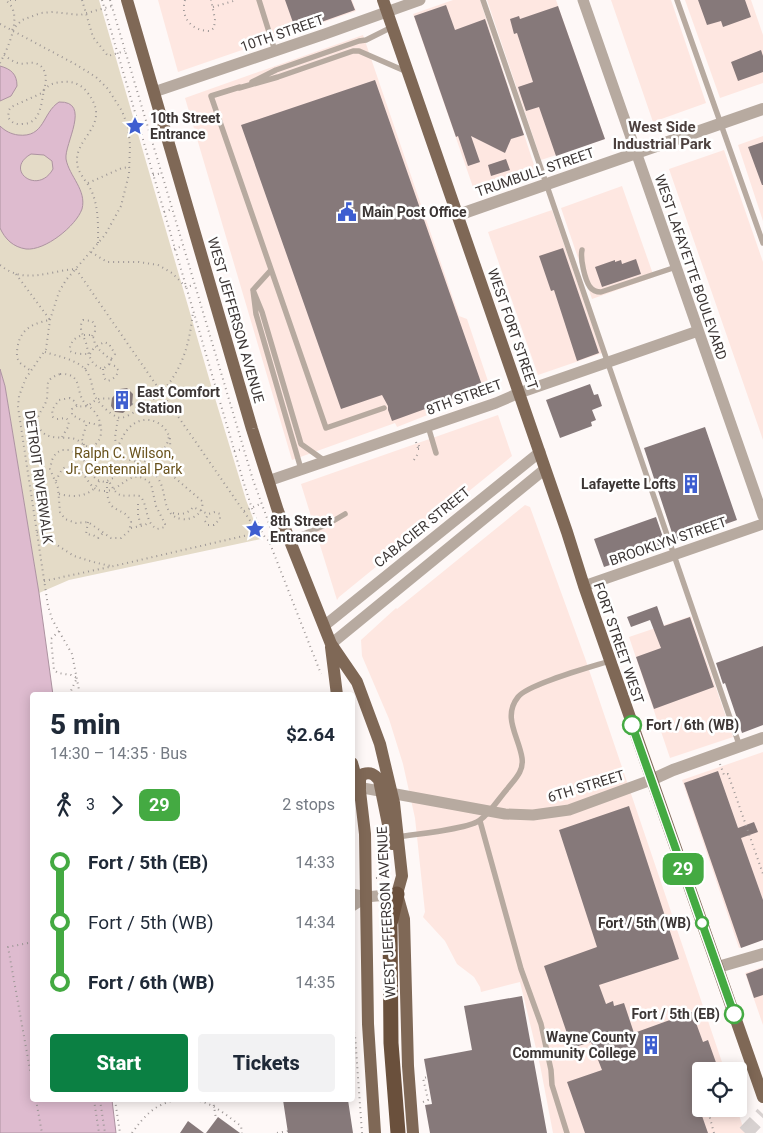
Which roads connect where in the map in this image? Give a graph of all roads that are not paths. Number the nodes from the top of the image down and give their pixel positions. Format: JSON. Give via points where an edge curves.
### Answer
{"nodes":[{"id":1,"x":127,"y":0,"type":"edge"},
{"id":2,"x":259,"y":0,"type":"edge"},
{"id":3,"x":420,"y":0,"type":"edge"},
{"id":4,"x":483,"y":0,"type":"edge"},
{"id":5,"x":582,"y":0,"type":"edge"},
{"id":6,"x":677,"y":0,"type":"edge"},
{"id":7,"x":385,"y":6,"type":"edge"},
{"id":8,"x":392,"y":27,"type":"junction"},
{"id":9,"x":275,"y":51,"type":"junction"},
{"id":10,"x":408,"y":72,"type":"junction"},
{"id":11,"x":240,"y":87,"type":"junction"},
{"id":12,"x":154,"y":92,"type":"junction"},
{"id":13,"x":763,"y":108,"type":"edge"},
{"id":14,"x":721,"y":123,"type":"junction"},
{"id":15,"x":636,"y":154,"type":"junction"},
{"id":16,"x":546,"y":184,"type":"junction"},
{"id":17,"x":458,"y":214,"type":"junction"},
{"id":18,"x":763,"y":243,"type":"edge"},
{"id":19,"x":582,"y":250,"type":"dead end"},
{"id":20,"x":676,"y":267,"type":"junction"},
{"id":21,"x":271,"y":270,"type":"junction"},
{"id":22,"x":253,"y":290,"type":"junction"},
{"id":23,"x":698,"y":331,"type":"junction"},
{"id":24,"x":608,"y":362,"type":"junction"},
{"id":25,"x":519,"y":393,"type":"junction"},
{"id":26,"x":384,"y":408,"type":"dead end"},
{"id":27,"x":428,"y":426,"type":"junction"},
{"id":28,"x":540,"y":452,"type":"junction"},
{"id":29,"x":436,"y":453,"type":"dead end"},
{"id":30,"x":325,"y":461,"type":"junction"},
{"id":31,"x":301,"y":469,"type":"junction"},
{"id":32,"x":545,"y":469,"type":"junction"},
{"id":33,"x":268,"y":481,"type":"junction"},
{"id":34,"x":345,"y":514,"type":"dead end"},
{"id":35,"x":763,"y":516,"type":"edge"},
{"id":36,"x":763,"y":524,"type":"edge"},
{"id":37,"x":289,"y":540,"type":"junction"},
{"id":38,"x":674,"y":554,"type":"junction"},
{"id":39,"x":584,"y":586,"type":"junction"},
{"id":40,"x":324,"y":626,"type":"junction"},
{"id":41,"x":331,"y":644,"type":"junction"},
{"id":42,"x":610,"y":661,"type":"junction"},
{"id":43,"x":336,"y":692,"type":"edge"},
{"id":44,"x":763,"y":738,"type":"edge"},
{"id":45,"x":740,"y":746,"type":"junction"},
{"id":46,"x":651,"y":780,"type":"junction"},
{"id":47,"x":356,"y":788,"type":"edge"},
{"id":48,"x":480,"y":821,"type":"junction"},
{"id":49,"x":398,"y":837,"type":"junction"},
{"id":50,"x":400,"y":862,"type":"junction"},
{"id":51,"x":397,"y":894,"type":"junction"},
{"id":52,"x":355,"y":895,"type":"edge"},
{"id":53,"x":366,"y":897,"type":"junction"},
{"id":54,"x":355,"y":904,"type":"edge"},
{"id":55,"x":763,"y":954,"type":"edge"},
{"id":56,"x":718,"y":967,"type":"junction"},
{"id":57,"x":763,"y":1097,"type":"edge"},
{"id":58,"x":375,"y":1133,"type":"edge"},
{"id":59,"x":398,"y":1133,"type":"edge"},
{"id":60,"x":413,"y":1133,"type":"edge"},
{"id":61,"x":567,"y":1133,"type":"edge"}],
"edges":[{"from":1,"to":12,"type":"main road","name":"WEST JEFFERSON AVENUE"},
{"from":2,"to":9,"type":"lane"},
{"from":3,"to":7,"type":"street","name":"10TH STREET"},
{"from":4,"to":16,"type":"lane"},
{"from":5,"to":15,"type":"street","name":"WEST LAFAYETTE BOULEVARD"},
{"from":6,"to":14,"type":"lane"},
{"from":7,"to":8,"type":"main road"},
{"from":7,"to":9,"type":"street","name":"10TH STREET"},
{"from":8,"to":10,"type":"main road"},
{"from":8,"to":11,"type":"lane","via":[[366,40],[276,70]]},
{"from":9,"to":12,"type":"street","name":"10TH STREET"},
{"from":10,"to":11,"type":"lane","via":[[360,51]]},
{"from":10,"to":17,"type":"main road"},
{"from":11,"to":21,"type":"lane","via":[[211,96]]},
{"from":12,"to":33,"type":"main road","name":"WEST JEFFERSON AVENUE"},
{"from":13,"to":14,"type":"street","name":"TRUMBULL STREET"},
{"from":14,"to":15,"type":"street","name":"TRUMBULL STREET"},
{"from":14,"to":18,"type":"lane"},
{"from":15,"to":16,"type":"street","name":"TRUMBULL STREET"},
{"from":15,"to":20,"type":"street","name":"WEST LAFAYETTE BOULEVARD"},
{"from":16,"to":17,"type":"street","name":"TRUMBULL STREET"},
{"from":16,"to":24,"type":"lane"},
{"from":17,"to":25,"type":"main road","name":"WEST FORT STREET"},
{"from":19,"to":20,"type":"lane","via":[[580,257],[590,286],[597,292]]},
{"from":20,"to":23,"type":"street","name":"WEST LAFAYETTE BOULEVARD"},
{"from":21,"to":22,"type":"lane"},
{"from":21,"to":26,"type":"lane","via":[[326,428]]},
{"from":22,"to":30,"type":"lane","via":[[301,444]]},
{"from":22,"to":31,"type":"lane","via":[[256,314]]},
{"from":23,"to":24,"type":"street","name":"8TH STREET"},
{"from":23,"to":35,"type":"street","name":"WEST LAFAYETTE BOULEVARD"},
{"from":24,"to":25,"type":"street","name":"8TH STREET"},
{"from":24,"to":38,"type":"lane"},
{"from":25,"to":27,"type":"street","name":"8TH STREET"},
{"from":25,"to":28,"type":"main road","name":"WEST FORT STREET"},
{"from":27,"to":29,"type":"lane"},
{"from":27,"to":30,"type":"street","name":"8TH STREET"},
{"from":28,"to":32,"type":"main road","name":"FORT STREET WEST"},
{"from":28,"to":40,"type":"street","name":"CABACIER STREET"},
{"from":30,"to":31,"type":"street","name":"8TH STREET"},
{"from":31,"to":33,"type":"street","name":"8TH STREET"},
{"from":32,"to":39,"type":"main road","name":"FORT STREET WEST"},
{"from":32,"to":41,"type":"street"},
{"from":33,"to":37,"type":"main road","name":"WEST JEFFERSON AVENUE"},
{"from":34,"to":37,"type":"lane"},
{"from":36,"to":38,"type":"street","name":"BROOKLYN STREET"},
{"from":37,"to":40,"type":"main road","name":"WEST JEFFERSON AVENUE"},
{"from":38,"to":39,"type":"street","name":"BROOKLYN STREET"},
{"from":38,"to":45,"type":"lane"},
{"from":39,"to":42,"type":"main road","name":"FORT STREET WEST"},
{"from":40,"to":41,"type":"main road","name":"WEST JEFFERSON AVENUE"},
{"from":41,"to":43,"type":"main road","name":"WEST JEFFERSON AVENUE"},
{"from":41,"to":49,"type":"main road","name":"WEST JEFFERSON AVENUE","via":[[357,682],[380,744],[394,803]]},
{"from":42,"to":46,"type":"main road","name":"FORT STREET WEST"},
{"from":42,"to":48,"type":"lane","via":[[533,686],[518,696],[510,719],[523,760],[522,767],[516,779]]},
{"from":44,"to":45,"type":"street","name":"6TH STREET"},
{"from":45,"to":46,"type":"street","name":"6TH STREET"},
{"from":46,"to":47,"type":"street","name":"6TH STREET","via":[[569,810],[518,815]]},
{"from":46,"to":56,"type":"main road","name":"FORT STREET WEST"},
{"from":47,"to":50,"type":"main road","via":[[363,774],[369,772],[379,780],[390,838]]},
{"from":47,"to":53,"type":"main road","name":"WEST JEFFERSON AVENUE","via":[[364,834]]},
{"from":48,"to":49,"type":"lane"},
{"from":48,"to":61,"type":"lane","via":[[521,969],[541,1024],[552,1085]]},
{"from":49,"to":50,"type":"main road","name":"WEST JEFFERSON AVENUE"},
{"from":50,"to":51,"type":"main road","name":"WEST JEFFERSON AVENUE","via":[[402,876]]},
{"from":51,"to":53,"type":"street"},
{"from":51,"to":59,"type":"highway","via":[[390,924],[391,1042]]},
{"from":51,"to":60,"type":"main road","name":"WEST JEFFERSON AVENUE","via":[[404,919],[407,1058]]},
{"from":52,"to":53,"type":"street"},
{"from":53,"to":54,"type":"street"},
{"from":53,"to":58,"type":"main road","name":"WEST JEFFERSON AVENUE","via":[[368,1024]]},
{"from":55,"to":56,"type":"street"},
{"from":56,"to":57,"type":"main road","name":"FORT STREET WEST"}]}
